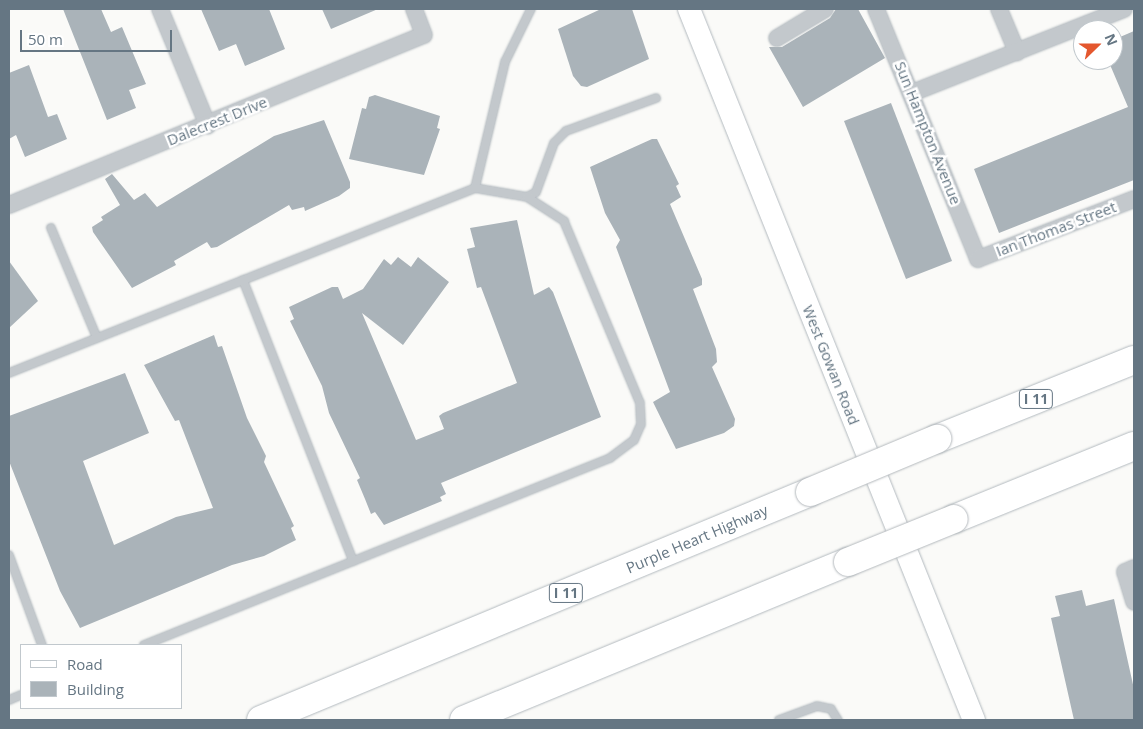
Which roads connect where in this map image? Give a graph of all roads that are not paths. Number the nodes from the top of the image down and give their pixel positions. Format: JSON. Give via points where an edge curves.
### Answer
{"nodes":[{"id":1,"x":160,"y":9,"type":"edge"},
{"id":2,"x":414,"y":9,"type":"edge"},
{"id":3,"x":531,"y":9,"type":"edge"},
{"id":4,"x":689,"y":9,"type":"edge"},
{"id":5,"x":825,"y":9,"type":"edge"},
{"id":6,"x":876,"y":9,"type":"edge"},
{"id":7,"x":999,"y":9,"type":"edge"},
{"id":8,"x":1124,"y":9,"type":"edge"},
{"id":9,"x":777,"y":38,"type":"dead end"},
{"id":10,"x":1017,"y":52,"type":"junction"},
{"id":11,"x":912,"y":93,"type":"junction"},
{"id":12,"x":656,"y":98,"type":"dead end"},
{"id":13,"x":208,"y":126,"type":"junction"},
{"id":14,"x":475,"y":188,"type":"junction"},
{"id":15,"x":527,"y":197,"type":"junction"},
{"id":16,"x":1134,"y":199,"type":"edge"},
{"id":17,"x":9,"y":206,"type":"edge"},
{"id":18,"x":52,"y":228,"type":"dead end"},
{"id":19,"x":978,"y":259,"type":"joint"},
{"id":20,"x":242,"y":280,"type":"junction"},
{"id":21,"x":96,"y":338,"type":"junction"},
{"id":22,"x":1134,"y":360,"type":"edge"},
{"id":23,"x":9,"y":373,"type":"edge"},
{"id":24,"x":1134,"y":446,"type":"edge"},
{"id":25,"x":9,"y":556,"type":"edge"},
{"id":26,"x":354,"y":561,"type":"junction"},
{"id":27,"x":1130,"y":570,"type":"edge"},
{"id":28,"x":1134,"y":602,"type":"edge"},
{"id":29,"x":42,"y":644,"type":"edge"},
{"id":30,"x":146,"y":644,"type":"edge"},
{"id":31,"x":261,"y":720,"type":"edge"},
{"id":32,"x":464,"y":720,"type":"edge"},
{"id":33,"x":779,"y":720,"type":"edge"},
{"id":34,"x":838,"y":720,"type":"edge"},
{"id":35,"x":974,"y":720,"type":"edge"}],
"edges":[{"from":1,"to":13,"type":"street"},
{"from":2,"to":13,"type":"street","name":"Dalecrest Drive","via":[[424,34]]},
{"from":3,"to":14,"type":"lane","via":[[505,62]]},
{"from":4,"to":35,"type":"street","name":"West Gowan Road"},
{"from":5,"to":9,"type":"street"},
{"from":6,"to":11,"type":"street","name":"Sun Hampton Avenue"},
{"from":7,"to":10,"type":"street"},
{"from":8,"to":10,"type":"street"},
{"from":10,"to":11,"type":"street"},
{"from":11,"to":19,"type":"street","name":"Sun Hampton Avenue"},
{"from":12,"to":15,"type":"lane","via":[[566,131],[554,143],[536,192]]},
{"from":13,"to":17,"type":"street","name":"Dalecrest Drive"},
{"from":14,"to":15,"type":"lane"},
{"from":14,"to":20,"type":"lane"},
{"from":15,"to":26,"type":"lane","via":[[564,221],[640,403],[641,424],[634,440],[610,458]]},
{"from":16,"to":19,"type":"street","name":"Ian Thomas Street"},
{"from":18,"to":21,"type":"lane"},
{"from":20,"to":21,"type":"lane"},
{"from":20,"to":26,"type":"lane"},
{"from":21,"to":23,"type":"lane"},
{"from":22,"to":31,"type":"highway","name":"Purple Heart Highway","number":"I 11","bridge":true},
{"from":24,"to":32,"type":"highway","bridge":true},
{"from":25,"to":29,"type":"lane"},
{"from":26,"to":30,"type":"lane"},
{"from":27,"to":28,"type":"street"},
{"from":33,"to":34,"type":"lane","via":[[817,706],[831,709]]}]}
